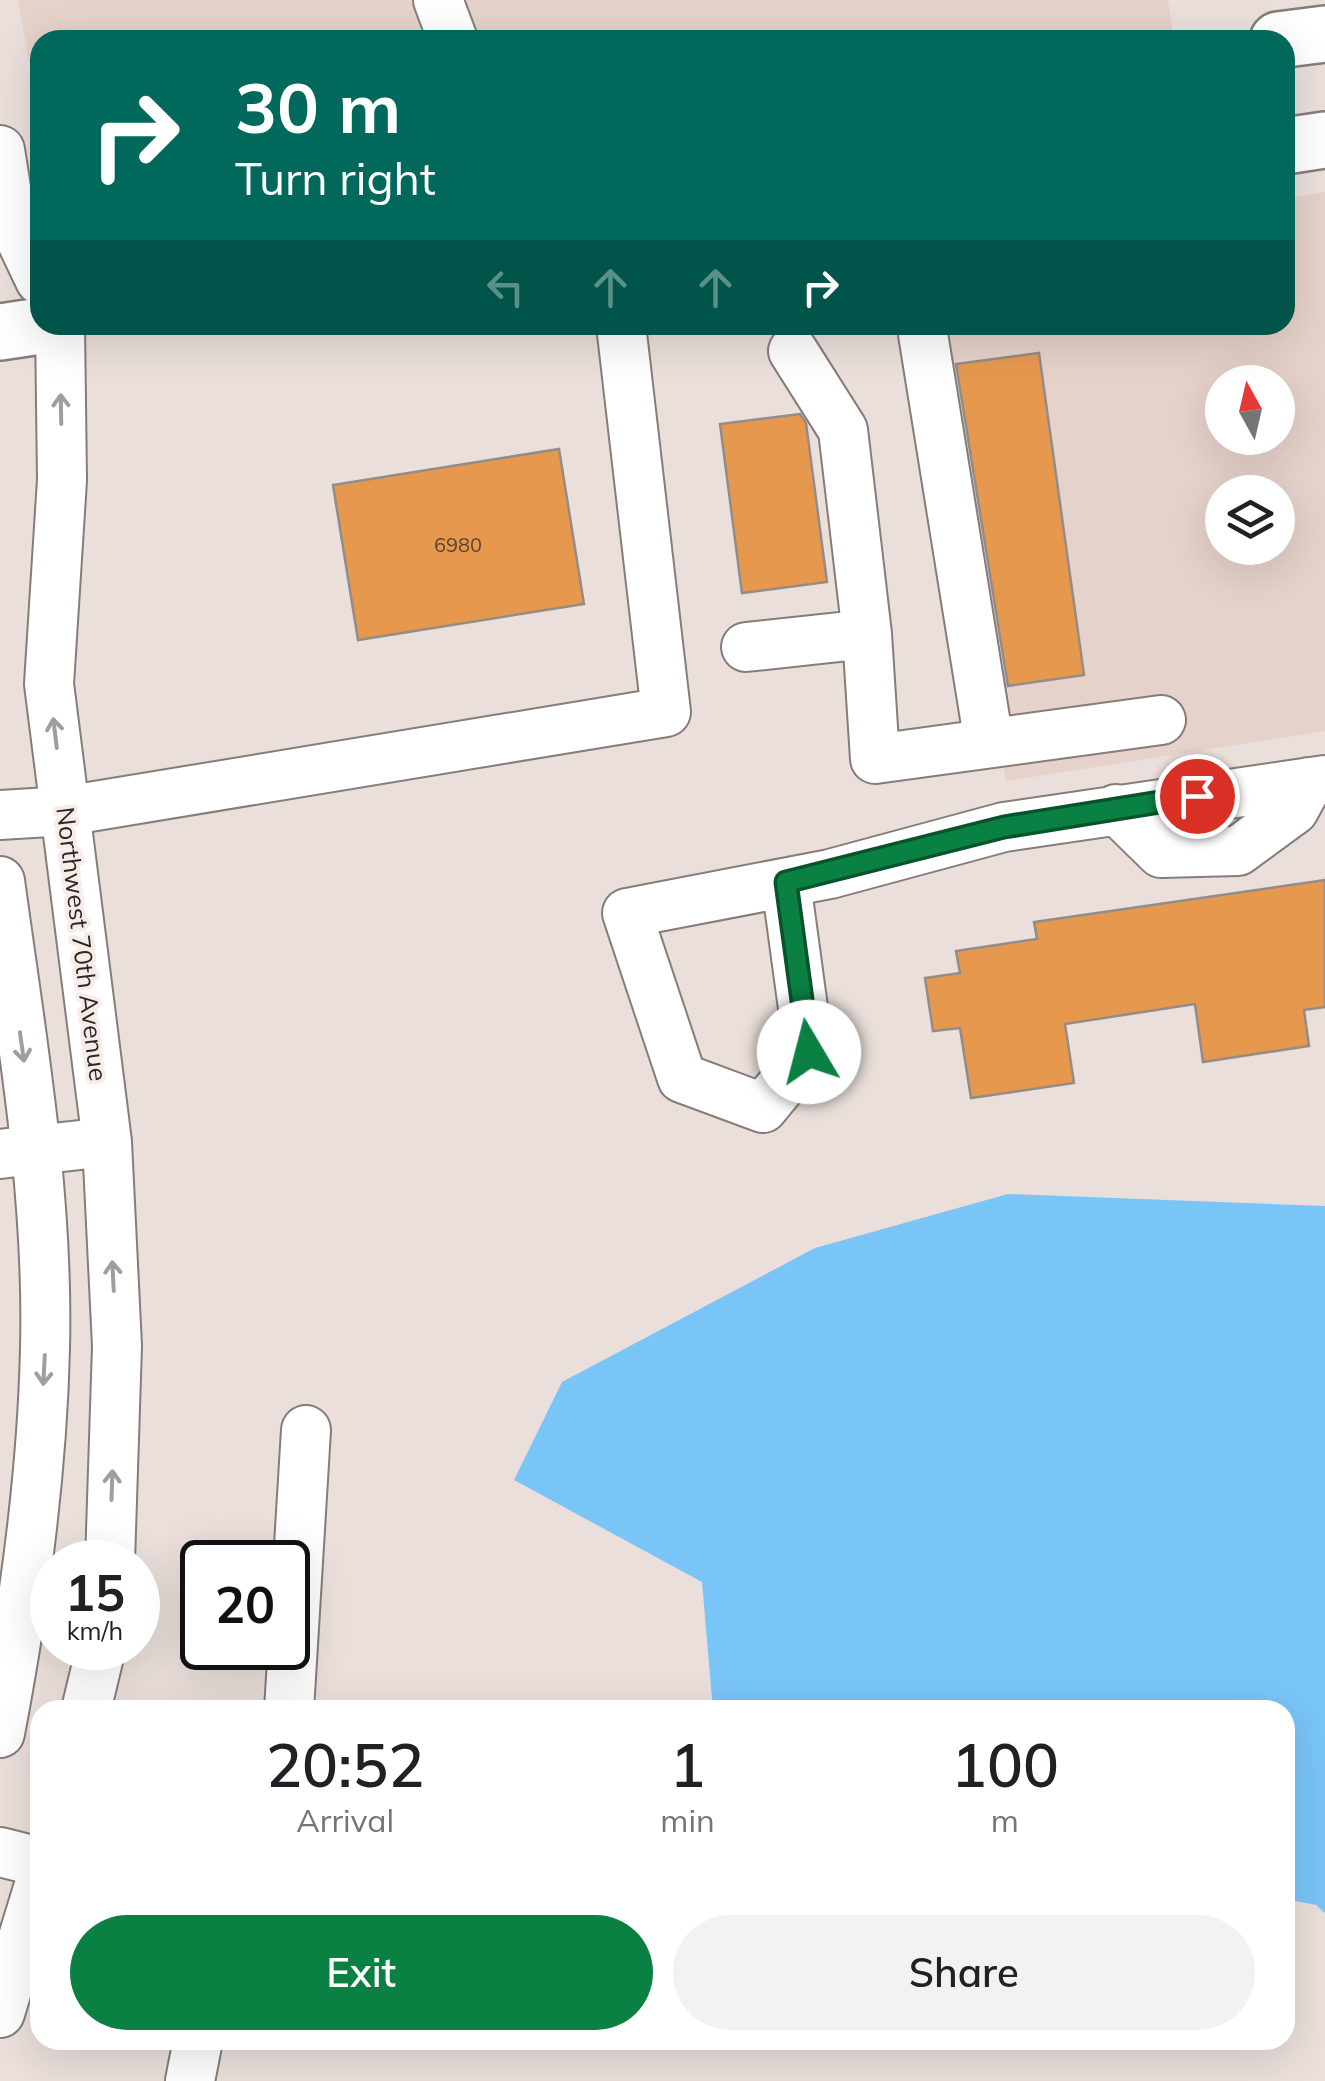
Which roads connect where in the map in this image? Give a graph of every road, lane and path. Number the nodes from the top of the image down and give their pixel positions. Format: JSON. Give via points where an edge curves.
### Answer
{"nodes":[{"id":1,"x":438,"y":0,"type":"edge"},
{"id":2,"x":450,"y":30,"type":"edge"},
{"id":3,"x":1325,"y":34,"type":"edge"},
{"id":4,"x":1295,"y":38,"type":"edge"},
{"id":5,"x":1325,"y":140,"type":"edge"},
{"id":6,"x":1295,"y":144,"type":"edge"},
{"id":7,"x":0,"y":150,"type":"edge"},
{"id":8,"x":13,"y":230,"type":"edge"},
{"id":9,"x":30,"y":261,"type":"edge"},
{"id":10,"x":30,"y":328,"type":"edge"},
{"id":11,"x":0,"y":332,"type":"edge"},
{"id":12,"x":60,"y":335,"type":"edge"},
{"id":13,"x":623,"y":335,"type":"edge"},
{"id":14,"x":923,"y":335,"type":"edge"},
{"id":15,"x":792,"y":351,"type":"dead end"},
{"id":16,"x":867,"y":634,"type":"junction"},
{"id":17,"x":746,"y":647,"type":"dead end"},
{"id":18,"x":1161,"y":720,"type":"dead end"},
{"id":19,"x":989,"y":743,"type":"junction"},
{"id":20,"x":1317,"y":781,"type":"edge"},
{"id":21,"x":65,"y":811,"type":"junction"},
{"id":22,"x":0,"y":814,"type":"edge"},
{"id":23,"x":0,"y":880,"type":"edge"},
{"id":24,"x":786,"y":882,"type":"junction"},
{"id":25,"x":107,"y":1142,"type":"junction"},
{"id":26,"x":18,"y":1152,"type":"edge"},
{"id":27,"x":306,"y":1430,"type":"dead end"},
{"id":28,"x":111,"y":1540,"type":"edge"},
{"id":29,"x":96,"y":1670,"type":"edge"},
{"id":30,"x":88,"y":1700,"type":"edge"},
{"id":31,"x":290,"y":1700,"type":"edge"},
{"id":32,"x":0,"y":1733,"type":"edge"},
{"id":33,"x":0,"y":1852,"type":"edge"},
{"id":34,"x":30,"y":1860,"type":"edge"},
{"id":35,"x":30,"y":1915,"type":"edge"},
{"id":36,"x":0,"y":2013,"type":"edge"},
{"id":37,"x":196,"y":2050,"type":"edge"},
{"id":38,"x":191,"y":2081,"type":"edge"}],
"edges":[{"from":1,"to":2,"type":"street"},
{"from":3,"to":4,"type":"highway"},
{"from":5,"to":6,"type":"highway"},
{"from":7,"to":8,"type":"street"},
{"from":8,"to":9,"type":"street"},
{"from":10,"to":11,"type":"highway"},
{"from":21,"to":12,"type":"street","name":"Northwest 70th Avenue","one_way":true,"via":[[49,684],[62,480]]},
{"from":13,"to":21,"type":"street","via":[[666,712]]},
{"from":14,"to":19,"type":"street"},
{"from":15,"to":16,"type":"street","via":[[843,430]]},
{"from":16,"to":17,"type":"street"},
{"from":16,"to":19,"type":"street","via":[[875,758]]},
{"from":18,"to":19,"type":"street"},
{"from":20,"to":24,"type":"street","via":[[1294,810],[1238,851],[1162,853],[1116,809],[1004,827]]},
{"from":21,"to":22,"type":"street"},
{"from":21,"to":25,"type":"street","name":"Northwest 70th Avenue"},
{"from":23,"to":26,"type":"street","one_way":true},
{"from":24,"to":24,"type":"street","via":[[627,914],[682,1078],[762,1108],[809,1052]]},
{"from":25,"to":26,"type":"street"},
{"from":28,"to":25,"type":"street","name":"Northwest 70th Avenue","one_way":true,"via":[[117,1346]]},
{"from":26,"to":32,"type":"street","one_way":true,"via":[[45,1346],[38,1474]]},
{"from":27,"to":31,"type":"street"},
{"from":29,"to":30,"type":"street"},
{"from":33,"to":34,"type":"street"},
{"from":35,"to":36,"type":"street"},
{"from":37,"to":38,"type":"street"}]}
